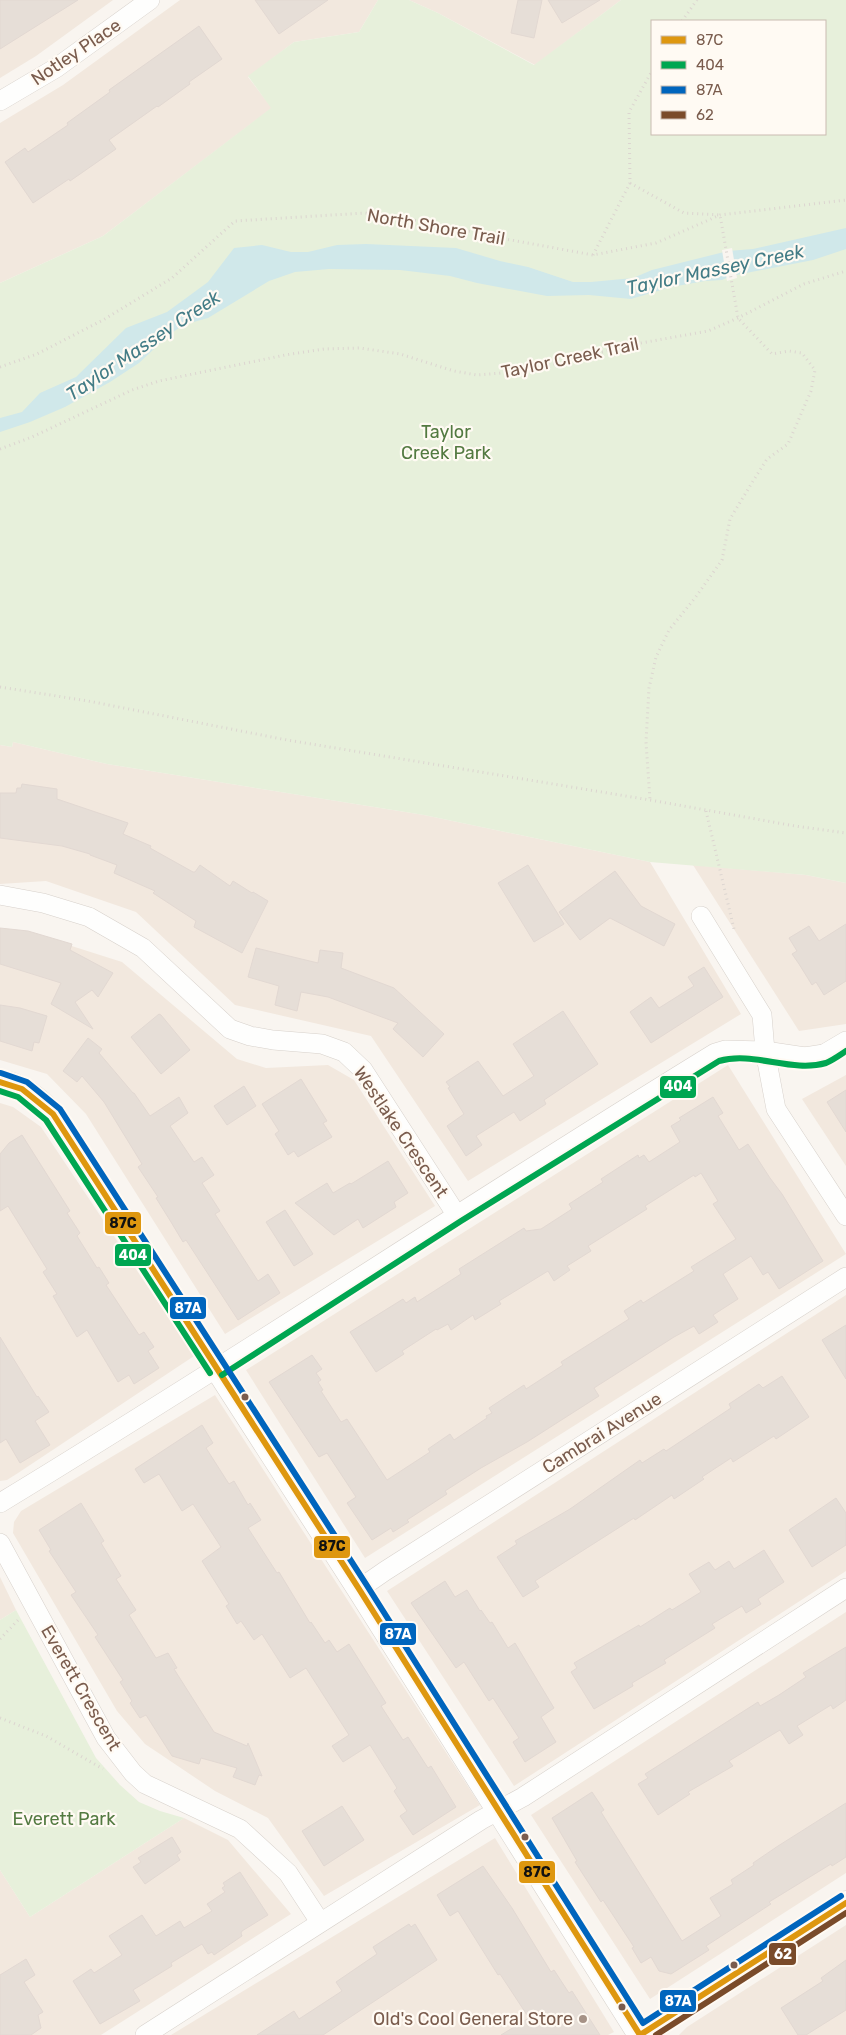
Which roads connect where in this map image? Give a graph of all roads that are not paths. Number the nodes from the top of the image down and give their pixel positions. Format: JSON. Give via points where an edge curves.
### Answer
{"nodes":[{"id":1,"x":150,"y":0,"type":"edge"},
{"id":2,"x":0,"y":102,"type":"edge"},
{"id":3,"x":0,"y":896,"type":"edge"},
{"id":4,"x":701,"y":916,"type":"dead end"},
{"id":5,"x":846,"y":1041,"type":"edge"},
{"id":6,"x":765,"y":1051,"type":"junction"},
{"id":7,"x":0,"y":1082,"type":"edge"},
{"id":8,"x":456,"y":1214,"type":"junction"},
{"id":9,"x":846,"y":1216,"type":"edge"},
{"id":10,"x":846,"y":1278,"type":"edge"},
{"id":11,"x":217,"y":1368,"type":"junction"},
{"id":12,"x":0,"y":1503,"type":"edge"},
{"id":13,"x":0,"y":1543,"type":"edge"},
{"id":14,"x":846,"y":1588,"type":"edge"},
{"id":15,"x":359,"y":1589,"type":"junction"},
{"id":16,"x":499,"y":1810,"type":"junction"},
{"id":17,"x":846,"y":1903,"type":"edge"},
{"id":18,"x":320,"y":1922,"type":"junction"},
{"id":19,"x":145,"y":2035,"type":"edge"},
{"id":20,"x":640,"y":2035,"type":"edge"}],
"edges":[{"from":1,"to":2,"type":"street","name":"Notley Place","via":[[56,68]]},
{"from":3,"to":8,"type":"street","name":"Westlake Crescent","via":[[43,903],[89,917],[143,948],[230,1028],[250,1036],[322,1044],[344,1052],[363,1070]]},
{"from":4,"to":6,"type":"street","via":[[762,1015]]},
{"from":5,"to":6,"type":"street","via":[[824,1054],[805,1057]]},
{"from":6,"to":8,"type":"street","via":[[725,1050],[715,1053]]},
{"from":6,"to":9,"type":"street","via":[[776,1109]]},
{"from":7,"to":11,"type":"street","via":[[7,1082],[32,1096],[53,1114]]},
{"from":8,"to":11,"type":"street"},
{"from":10,"to":15,"type":"street","name":"Cambrai Avenue"},
{"from":11,"to":12,"type":"street"},
{"from":11,"to":15,"type":"street"},
{"from":13,"to":18,"type":"street","name":"Everett Crescent","via":[[106,1738],[133,1773],[145,1784],[240,1829],[288,1873]]},
{"from":14,"to":16,"type":"street"},
{"from":15,"to":16,"type":"street"},
{"from":16,"to":18,"type":"street"},
{"from":16,"to":20,"type":"street"},
{"from":17,"to":20,"type":"street"},
{"from":18,"to":19,"type":"street"}]}
